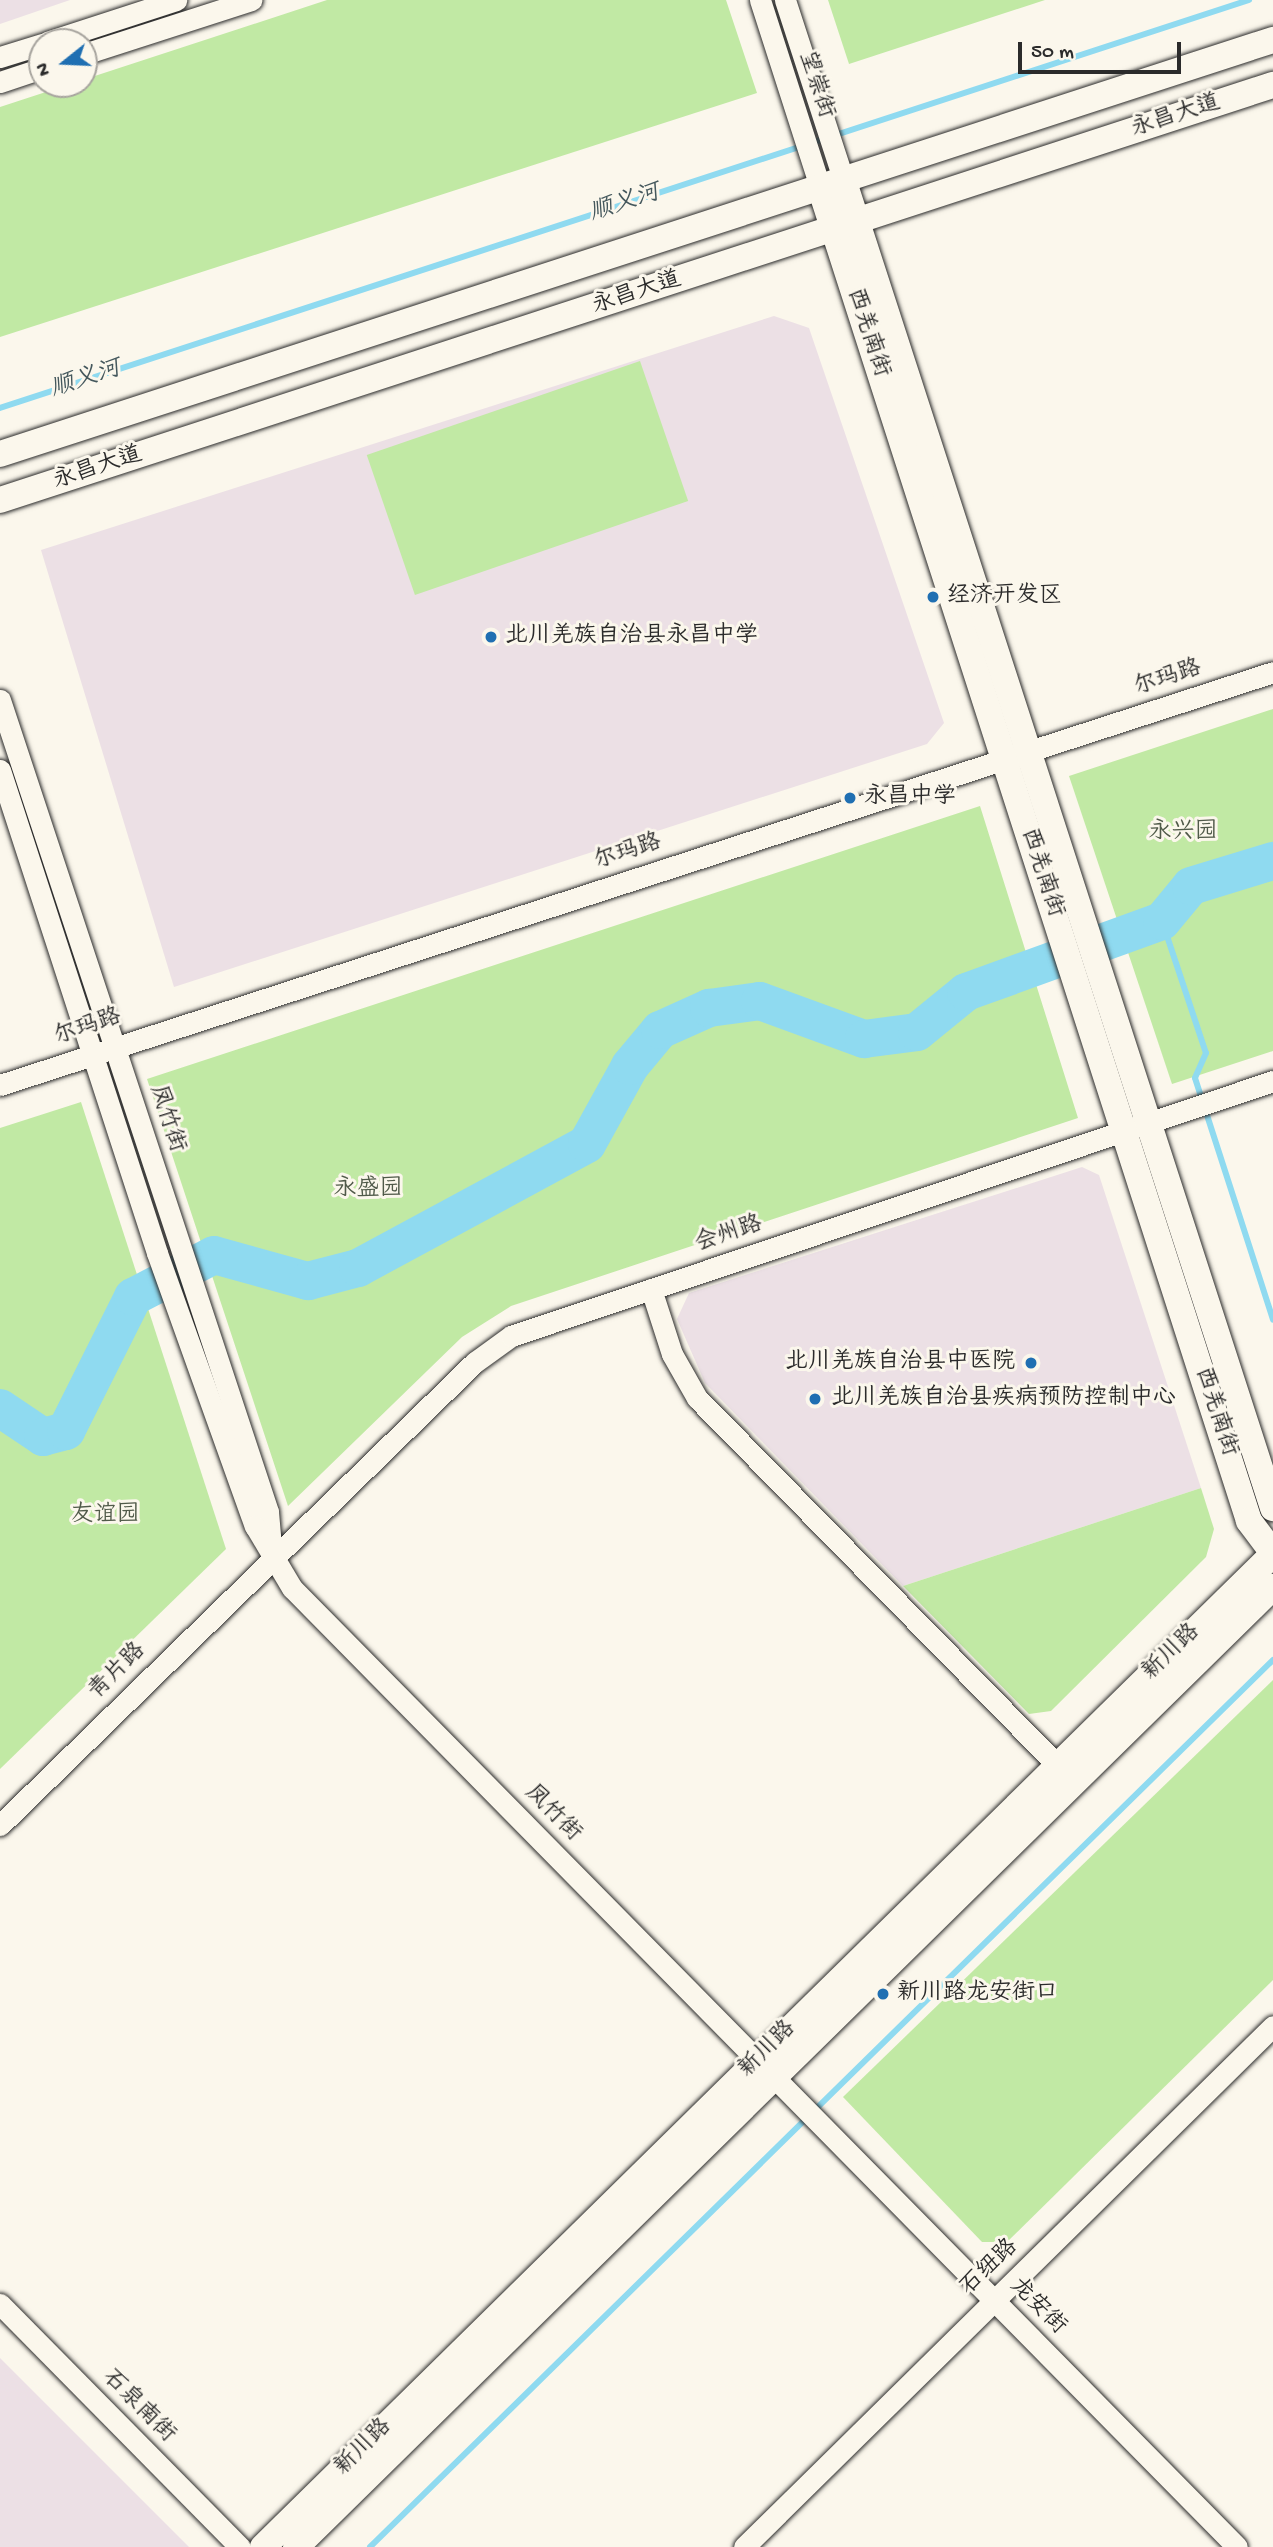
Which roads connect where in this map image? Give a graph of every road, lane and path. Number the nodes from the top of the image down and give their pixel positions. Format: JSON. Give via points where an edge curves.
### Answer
{"nodes":[{"id":1,"x":176,"y":0,"type":"edge"},
{"id":2,"x":251,"y":0,"type":"edge"},
{"id":3,"x":760,"y":0,"type":"edge"},
{"id":4,"x":785,"y":0,"type":"edge"},
{"id":5,"x":90,"y":28,"type":"edge"},
{"id":6,"x":1273,"y":40,"type":"edge"},
{"id":7,"x":28,"y":48,"type":"edge"},
{"id":8,"x":98,"y":49,"type":"edge"},
{"id":9,"x":0,"y":57,"type":"edge"},
{"id":10,"x":28,"y":73,"type":"edge"},
{"id":11,"x":0,"y":82,"type":"edge"},
{"id":12,"x":1273,"y":85,"type":"edge"},
{"id":13,"x":828,"y":172,"type":"junction"},
{"id":14,"x":845,"y":224,"type":"junction"},
{"id":15,"x":0,"y":454,"type":"edge"},
{"id":16,"x":0,"y":500,"type":"edge"},
{"id":17,"x":1273,"y":672,"type":"edge"},
{"id":18,"x":0,"y":700,"type":"edge"},
{"id":19,"x":1016,"y":756,"type":"junction"},
{"id":20,"x":0,"y":770,"type":"edge"},
{"id":21,"x":114,"y":1046,"type":"junction"},
{"id":22,"x":92,"y":1054,"type":"junction"},
{"id":23,"x":1273,"y":1081,"type":"edge"},
{"id":24,"x":0,"y":1085,"type":"edge"},
{"id":25,"x":1136,"y":1130,"type":"junction"},
{"id":26,"x":651,"y":1289,"type":"junction"},
{"id":27,"x":1273,"y":1508,"type":"edge"},
{"id":28,"x":1273,"y":1553,"type":"edge"},
{"id":29,"x":272,"y":1556,"type":"junction"},
{"id":30,"x":1273,"y":1587,"type":"edge"},
{"id":31,"x":1066,"y":1774,"type":"junction"},
{"id":32,"x":0,"y":1825,"type":"edge"},
{"id":33,"x":1273,"y":2026,"type":"edge"},
{"id":34,"x":766,"y":2069,"type":"junction"},
{"id":35,"x":800,"y":2103,"type":"joint"},
{"id":36,"x":994,"y":2301,"type":"junction"},
{"id":37,"x":0,"y":2304,"type":"edge"},
{"id":38,"x":240,"y":2547,"type":"edge"},
{"id":39,"x":263,"y":2547,"type":"edge"},
{"id":40,"x":296,"y":2547,"type":"edge"},
{"id":41,"x":744,"y":2547,"type":"edge"},
{"id":42,"x":1237,"y":2547,"type":"edge"}],
"edges":[{"from":1,"to":5,"type":"street"},
{"from":2,"to":8,"type":"street"},
{"from":3,"to":13,"type":"street","name":"望崇街","via":[[797,115]]},
{"from":4,"to":13,"type":"street","name":"望崇街","via":[[819,107]]},
{"from":6,"to":13,"type":"main road","name":"永昌大道"},
{"from":7,"to":9,"type":"street"},
{"from":10,"to":11,"type":"street"},
{"from":12,"to":14,"type":"main road","name":"永昌大道"},
{"from":13,"to":14,"type":"main road","name":"西羌南街"},
{"from":13,"to":15,"type":"main road","name":"永昌大道"},
{"from":14,"to":16,"type":"main road","name":"永昌大道"},
{"from":14,"to":19,"type":"main road","name":"西羌南街"},
{"from":17,"to":19,"type":"street","name":"尔玛路"},
{"from":18,"to":21,"type":"street","name":"凤竹街"},
{"from":19,"to":21,"type":"street","name":"尔玛路"},
{"from":19,"to":25,"type":"main road","name":"西羌南街"},
{"from":20,"to":22,"type":"street","name":"凤竹街"},
{"from":21,"to":22,"type":"street","name":"尔玛路"},
{"from":21,"to":29,"type":"street","name":"凤竹街","via":[[268,1512]]},
{"from":22,"to":24,"type":"street","name":"尔玛路"},
{"from":22,"to":29,"type":"street","name":"凤竹街","via":[[193,1355]]},
{"from":23,"to":25,"type":"street","name":"会州路"},
{"from":25,"to":26,"type":"street","name":"会州路"},
{"from":25,"to":27,"type":"main road","name":"西羌南街"},
{"from":25,"to":28,"type":"main road","name":"西羌南街","via":[[1249,1521]]},
{"from":26,"to":29,"type":"street","name":"会州路","via":[[531,1328],[493,1347]]},
{"from":26,"to":31,"type":"street","via":[[672,1353],[697,1398]]},
{"from":28,"to":31,"type":"main road","name":"新川路"},
{"from":29,"to":32,"type":"street","name":"青片路"},
{"from":29,"to":34,"type":"street","name":"凤竹街","via":[[292,1588]]},
{"from":30,"to":31,"type":"main road","name":"新川路"},
{"from":31,"to":34,"type":"main road","name":"新川路"},
{"from":33,"to":36,"type":"street","name":"石纽路"},
{"from":34,"to":35,"type":"street","name":"凤竹街"},
{"from":34,"to":39,"type":"main road","name":"新川路"},
{"from":34,"to":40,"type":"main road","name":"新川路"},
{"from":35,"to":36,"type":"street","name":"龙安街"},
{"from":36,"to":41,"type":"street","name":"石纽路"},
{"from":36,"to":42,"type":"street","name":"龙安街"},
{"from":37,"to":38,"type":"street","name":"石泉南街"}]}
